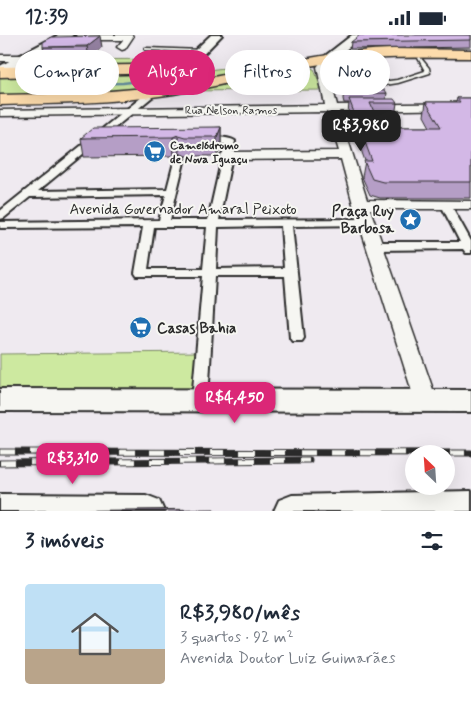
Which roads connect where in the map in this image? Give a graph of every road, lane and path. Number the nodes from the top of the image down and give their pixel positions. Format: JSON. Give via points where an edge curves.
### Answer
{"nodes":[{"id":1,"x":216,"y":35,"type":"edge"},
{"id":2,"x":358,"y":35,"type":"edge"},
{"id":3,"x":64,"y":36,"type":"edge"},
{"id":4,"x":122,"y":47,"type":"dead end"},
{"id":5,"x":146,"y":49,"type":"dead end"},
{"id":6,"x":39,"y":50,"type":"edge"},
{"id":7,"x":174,"y":50,"type":"edge"},
{"id":8,"x":202,"y":50,"type":"edge"},
{"id":9,"x":338,"y":50,"type":"edge"},
{"id":10,"x":470,"y":52,"type":"edge"},
{"id":11,"x":390,"y":54,"type":"edge"},
{"id":12,"x":0,"y":58,"type":"edge"},
{"id":13,"x":15,"y":58,"type":"edge"},
{"id":14,"x":420,"y":58,"type":"dead end"},
{"id":15,"x":320,"y":61,"type":"edge"},
{"id":16,"x":15,"y":64,"type":"edge"},
{"id":17,"x":125,"y":71,"type":"junction"},
{"id":18,"x":129,"y":71,"type":"edge"},
{"id":19,"x":0,"y":72,"type":"edge"},
{"id":20,"x":215,"y":80,"type":"edge"},
{"id":21,"x":390,"y":82,"type":"edge"},
{"id":22,"x":146,"y":95,"type":"edge"},
{"id":23,"x":328,"y":95,"type":"edge"},
{"id":24,"x":0,"y":100,"type":"edge"},
{"id":25,"x":128,"y":103,"type":"junction"},
{"id":26,"x":471,"y":106,"type":"edge"},
{"id":27,"x":332,"y":109,"type":"junction"},
{"id":28,"x":0,"y":113,"type":"edge"},
{"id":29,"x":20,"y":113,"type":"junction"},
{"id":30,"x":0,"y":126,"type":"edge"},
{"id":31,"x":93,"y":142,"type":"junction"},
{"id":32,"x":112,"y":142,"type":"edge"},
{"id":33,"x":191,"y":142,"type":"edge"},
{"id":34,"x":347,"y":155,"type":"junction"},
{"id":35,"x":227,"y":156,"type":"junction"},
{"id":36,"x":180,"y":158,"type":"dead end"},
{"id":37,"x":171,"y":192,"type":"junction"},
{"id":38,"x":27,"y":195,"type":"junction"},
{"id":39,"x":360,"y":204,"type":"junction"},
{"id":40,"x":446,"y":205,"type":"junction"},
{"id":41,"x":471,"y":205,"type":"edge"},
{"id":42,"x":0,"y":216,"type":"edge"},
{"id":43,"x":366,"y":222,"type":"junction"},
{"id":44,"x":213,"y":223,"type":"junction"},
{"id":45,"x":286,"y":223,"type":"junction"},
{"id":46,"x":149,"y":224,"type":"junction"},
{"id":47,"x":164,"y":224,"type":"junction"},
{"id":48,"x":0,"y":225,"type":"edge"},
{"id":49,"x":374,"y":246,"type":"junction"},
{"id":50,"x":469,"y":249,"type":"edge"},
{"id":51,"x":290,"y":272,"type":"junction"},
{"id":52,"x":209,"y":273,"type":"junction"},
{"id":53,"x":297,"y":338,"type":"dead end"},
{"id":54,"x":0,"y":400,"type":"edge"},
{"id":55,"x":200,"y":401,"type":"junction"},
{"id":56,"x":426,"y":401,"type":"junction"},
{"id":57,"x":471,"y":401,"type":"edge"},
{"id":58,"x":471,"y":507,"type":"edge"},
{"id":59,"x":0,"y":510,"type":"edge"},
{"id":60,"x":146,"y":511,"type":"edge"},
{"id":61,"x":292,"y":511,"type":"edge"}],
"edges":[{"from":1,"to":8,"type":"street"},
{"from":2,"to":9,"type":"street"},
{"from":3,"to":4,"type":"street","via":[[128,37]]},
{"from":3,"to":6,"type":"main road"},
{"from":5,"to":7,"type":"lane"},
{"from":10,"to":11,"type":"main road"},
{"from":12,"to":13,"type":"street"},
{"from":14,"to":21,"type":"lane","via":[[428,72]]},
{"from":15,"to":20,"type":"main road"},
{"from":16,"to":19,"type":"main road"},
{"from":17,"to":18,"type":"main road"},
{"from":17,"to":19,"type":"main road"},
{"from":17,"to":25,"type":"main road","via":[[87,75],[68,86],[82,95]]},
{"from":22,"to":25,"type":"main road"},
{"from":23,"to":27,"type":"street"},
{"from":24,"to":25,"type":"main road","via":[[79,99]]},
{"from":25,"to":27,"type":"street","name":"Rua Nelson Ramos"},
{"from":25,"to":29,"type":"street","name":"Rua Nelson Ramos"},
{"from":25,"to":31,"type":"street"},
{"from":26,"to":27,"type":"street","name":"Rua Nelson Ramos"},
{"from":27,"to":34,"type":"street"},
{"from":28,"to":29,"type":"street","name":"Rua Nelson Ramos"},
{"from":29,"to":30,"type":"street"},
{"from":31,"to":32,"type":"street"},
{"from":31,"to":38,"type":"street"},
{"from":33,"to":35,"type":"street","via":[[230,141]]},
{"from":34,"to":35,"type":"street"},
{"from":34,"to":39,"type":"street"},
{"from":35,"to":44,"type":"street"},
{"from":36,"to":37,"type":"street"},
{"from":37,"to":38,"type":"street"},
{"from":37,"to":47,"type":"street"},
{"from":38,"to":42,"type":"street"},
{"from":39,"to":40,"type":"street"},
{"from":39,"to":43,"type":"street"},
{"from":40,"to":41,"type":"street"},
{"from":40,"to":50,"type":"street"},
{"from":43,"to":45,"type":"street","name":"Avenida Governador Amaral Peixoto"},
{"from":43,"to":49,"type":"street"},
{"from":44,"to":45,"type":"street","name":"Avenida Governador Amaral Peixoto"},
{"from":44,"to":47,"type":"street","name":"Avenida Governador Amaral Peixoto"},
{"from":44,"to":52,"type":"street"},
{"from":45,"to":51,"type":"street"},
{"from":46,"to":47,"type":"street","name":"Avenida Governador Amaral Peixoto"},
{"from":46,"to":48,"type":"street","name":"Avenida Governador Amaral Peixoto"},
{"from":46,"to":52,"type":"street","via":[[140,273]]},
{"from":49,"to":50,"type":"street"},
{"from":49,"to":56,"type":"street"},
{"from":51,"to":52,"type":"street"},
{"from":51,"to":53,"type":"street"},
{"from":52,"to":55,"type":"street"},
{"from":54,"to":55,"type":"main road"},
{"from":55,"to":56,"type":"main road"},
{"from":56,"to":57,"type":"main road"},
{"from":58,"to":61,"type":"main road"},
{"from":59,"to":60,"type":"main road"}]}
